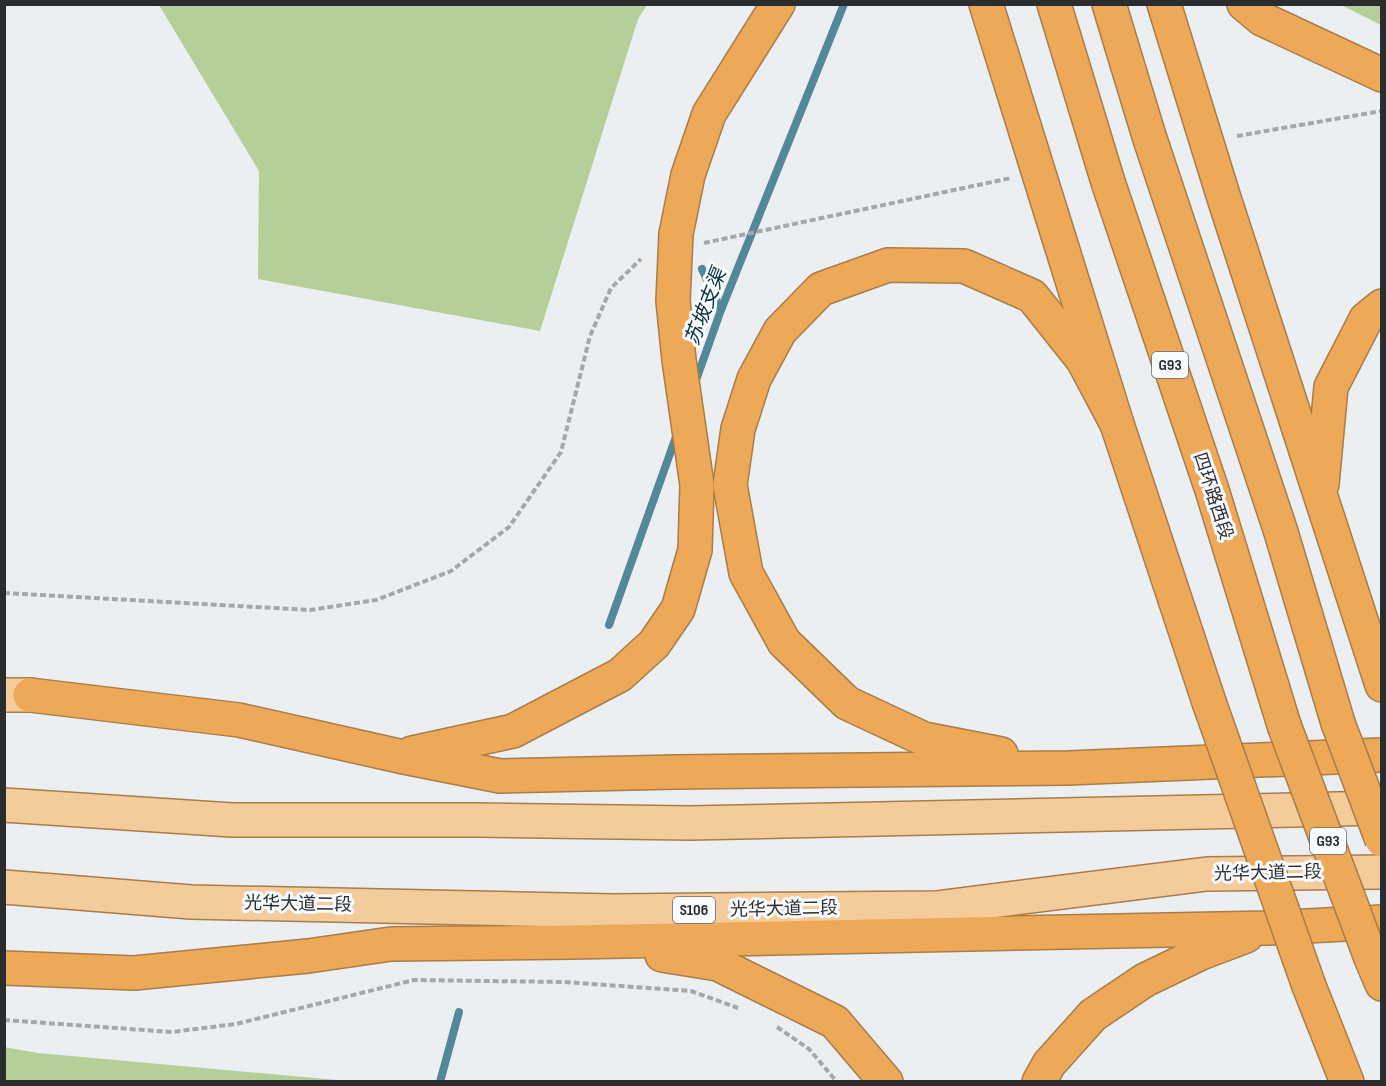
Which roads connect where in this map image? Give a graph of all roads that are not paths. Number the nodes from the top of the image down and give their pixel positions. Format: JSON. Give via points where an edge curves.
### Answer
{"nodes":[{"id":1,"x":778,"y":4,"type":"edge"},
{"id":2,"x":986,"y":4,"type":"edge"},
{"id":3,"x":1054,"y":4,"type":"edge"},
{"id":4,"x":1109,"y":4,"type":"edge"},
{"id":5,"x":1164,"y":4,"type":"edge"},
{"id":6,"x":1244,"y":4,"type":"edge"},
{"id":7,"x":1382,"y":75,"type":"edge"},
{"id":8,"x":1382,"y":306,"type":"edge"},
{"id":9,"x":1117,"y":424,"type":"junction"},
{"id":10,"x":1321,"y":498,"type":"junction"},
{"id":11,"x":1382,"y":686,"type":"edge"},
{"id":12,"x":17,"y":695,"type":"edge"},
{"id":13,"x":1382,"y":755,"type":"edge"},
{"id":14,"x":399,"y":756,"type":"junction"},
{"id":15,"x":1068,"y":768,"type":"junction"},
{"id":16,"x":4,"y":805,"type":"edge"},
{"id":17,"x":1382,"y":808,"type":"edge"},
{"id":18,"x":1382,"y":840,"type":"edge"},
{"id":19,"x":1382,"y":872,"type":"edge"},
{"id":20,"x":4,"y":887,"type":"edge"},
{"id":21,"x":1382,"y":922,"type":"edge"},
{"id":22,"x":1269,"y":928,"type":"junction"},
{"id":23,"x":574,"y":942,"type":"junction"},
{"id":24,"x":4,"y":968,"type":"edge"},
{"id":25,"x":1376,"y":971,"type":"edge"},
{"id":26,"x":886,"y":1082,"type":"edge"},
{"id":27,"x":1039,"y":1082,"type":"edge"},
{"id":28,"x":1347,"y":1082,"type":"edge"}],
"edges":[{"from":1,"to":14,"type":"highway","via":[[709,114],[688,176],[676,234],[673,301],[697,485],[695,550],[678,609],[654,644],[620,675],[513,731]]},
{"from":2,"to":9,"type":"highway"},
{"from":3,"to":25,"type":"highway","name":"四环路西段","number":"G93","bridge":true,"via":[[1284,725]]},
{"from":4,"to":18,"type":"highway","bridge":true,"via":[[1280,529],[1338,723]]},
{"from":5,"to":10,"type":"highway"},
{"from":6,"to":7,"type":"highway","via":[[1262,19]]},
{"from":8,"to":10,"type":"highway","via":[[1366,319],[1331,387]]},
{"from":9,"to":15,"type":"highway","via":[[1083,360],[1032,296],[964,266],[888,265],[821,289],[780,331],[754,379],[738,429],[730,485],[746,573],[784,642],[847,704],[924,739]]},
{"from":9,"to":28,"type":"highway","bridge":true,"via":[[1209,702]]},
{"from":10,"to":11,"type":"highway"},
{"from":12,"to":14,"type":"highway","via":[[239,720]]},
{"from":13,"to":15,"type":"highway"},
{"from":14,"to":15,"type":"highway","via":[[500,776]]},
{"from":16,"to":17,"type":"main road","via":[[232,820],[690,823]]},
{"from":19,"to":20,"type":"main road","name":"光华大道二段","number":"S106","via":[[1207,874],[936,908],[864,909],[613,911],[203,902]]},
{"from":21,"to":22,"type":"highway"},
{"from":22,"to":23,"type":"highway"},
{"from":22,"to":27,"type":"highway","via":[[1201,953],[1145,980],[1093,1015],[1049,1064]]},
{"from":23,"to":24,"type":"highway","via":[[391,944],[134,973]]},
{"from":23,"to":26,"type":"highway","via":[[718,964],[835,1022]]}]}
